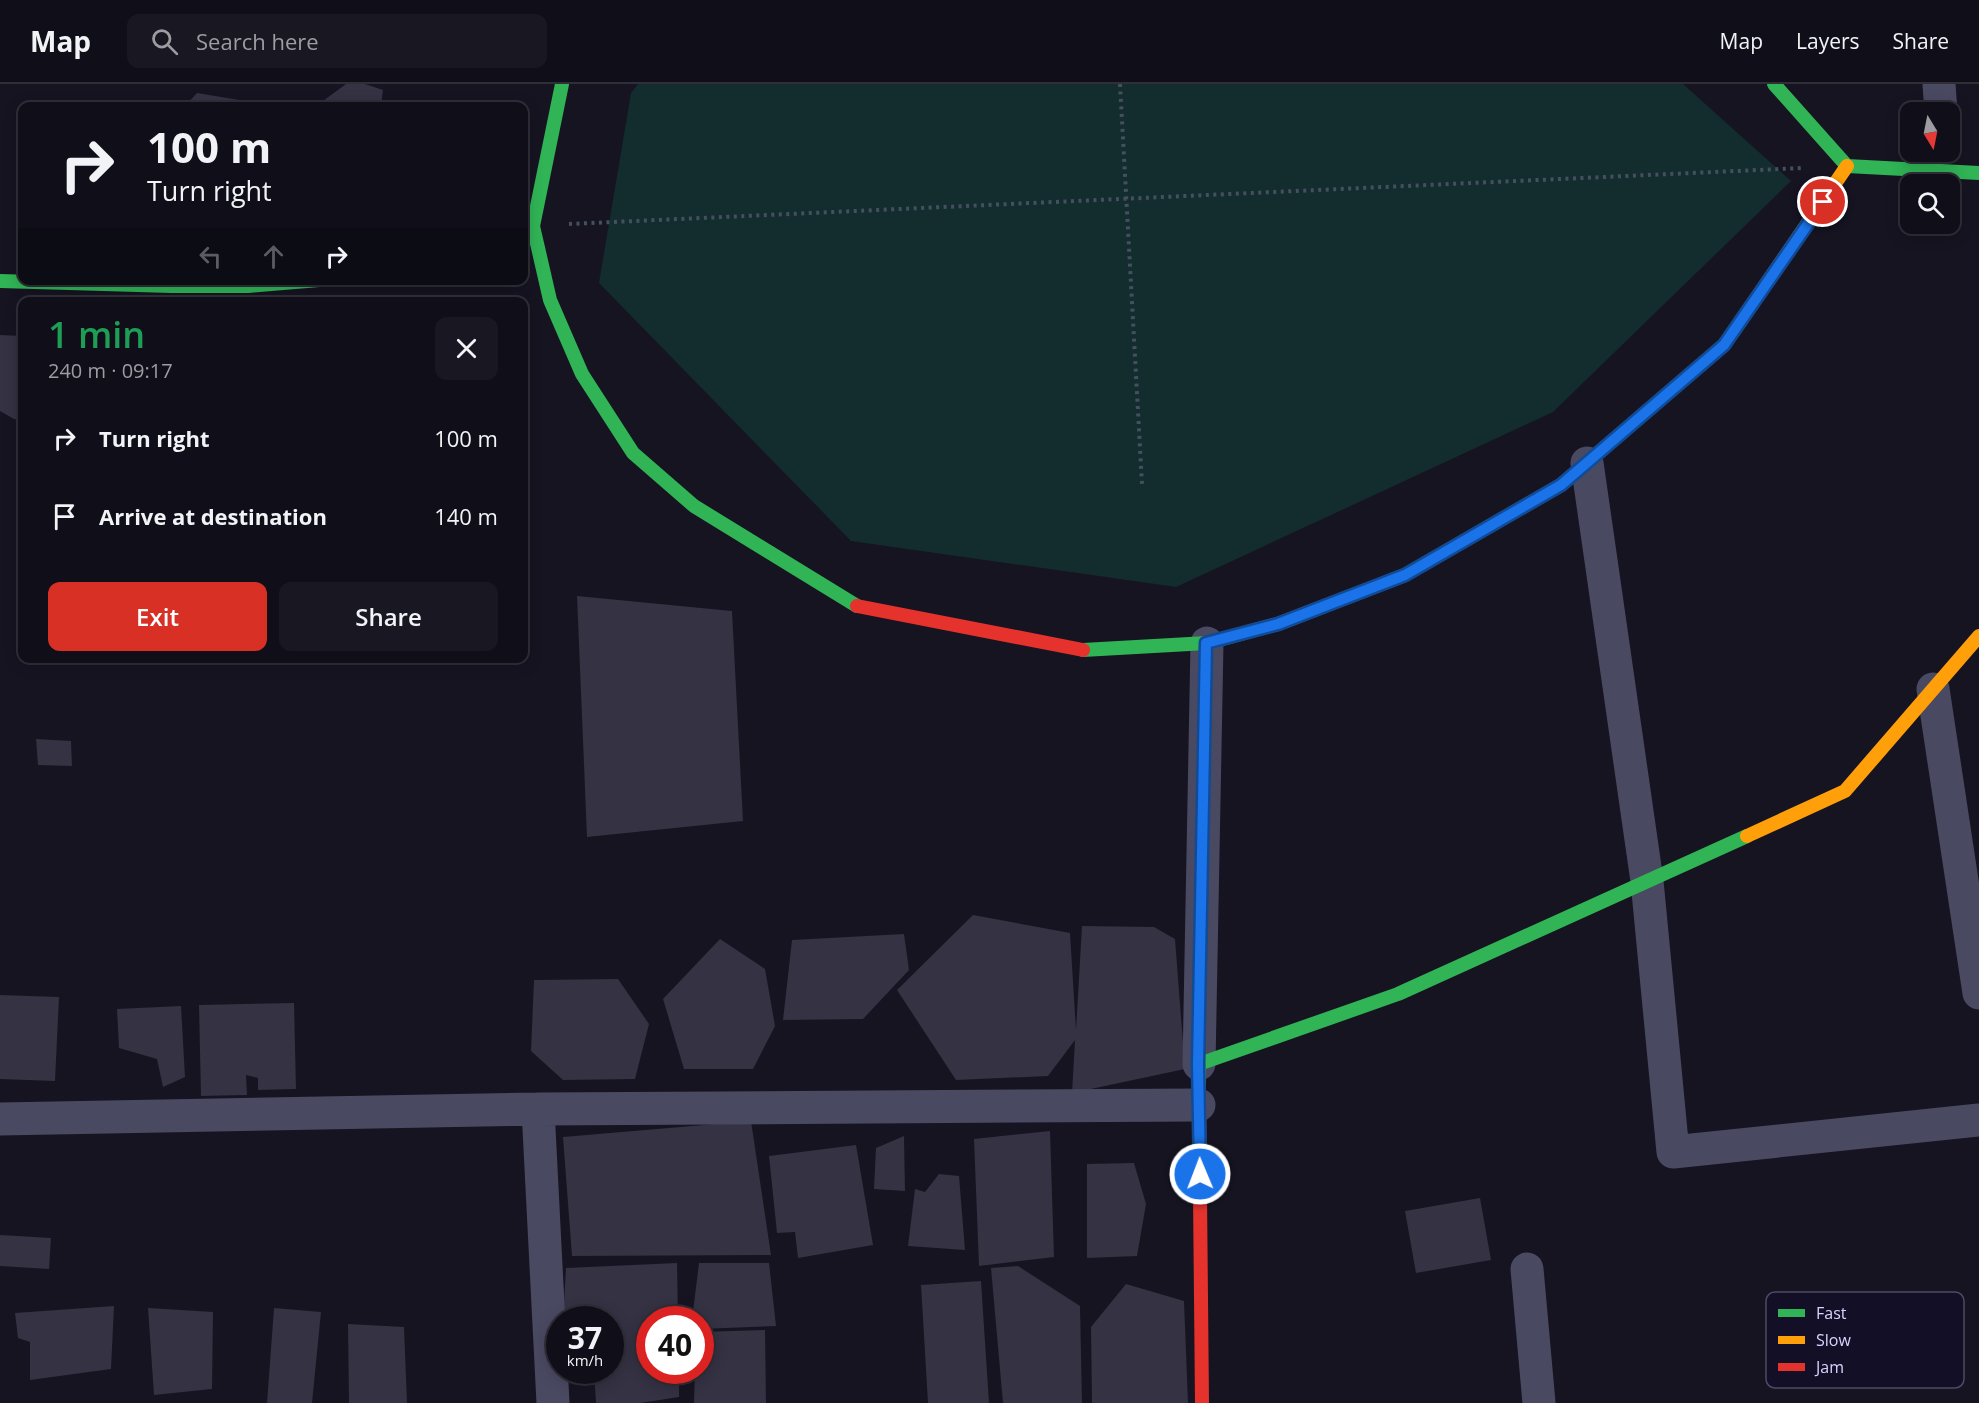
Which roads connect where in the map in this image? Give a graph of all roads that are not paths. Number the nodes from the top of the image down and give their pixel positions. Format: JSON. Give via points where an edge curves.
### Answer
{"nodes":[{"id":1,"x":562,"y":84,"type":"edge"},
{"id":2,"x":1774,"y":84,"type":"edge"},
{"id":3,"x":1939,"y":84,"type":"edge"},
{"id":4,"x":1940,"y":102,"type":"edge"},
{"id":5,"x":1925,"y":162,"type":"edge"},
{"id":6,"x":1948,"y":162,"type":"edge"},
{"id":7,"x":1847,"y":166,"type":"junction"},
{"id":8,"x":1979,"y":173,"type":"edge"},
{"id":9,"x":541,"y":257,"type":"junction"},
{"id":10,"x":528,"y":259,"type":"edge"},
{"id":11,"x":0,"y":281,"type":"edge"},
{"id":12,"x":18,"y":281,"type":"edge"},
{"id":13,"x":163,"y":285,"type":"edge"},
{"id":14,"x":260,"y":285,"type":"edge"},
{"id":15,"x":1587,"y":463,"type":"junction"},
{"id":16,"x":1979,"y":636,"type":"edge"},
{"id":17,"x":1206,"y":643,"type":"junction"},
{"id":18,"x":1933,"y":689,"type":"junction"},
{"id":19,"x":1647,"y":881,"type":"junction"},
{"id":20,"x":1979,"y":993,"type":"edge"},
{"id":21,"x":1198,"y":1064,"type":"junction"},
{"id":22,"x":1199,"y":1105,"type":"junction"},
{"id":23,"x":538,"y":1109,"type":"junction"},
{"id":24,"x":0,"y":1119,"type":"edge"},
{"id":25,"x":1979,"y":1120,"type":"edge"},
{"id":26,"x":1527,"y":1269,"type":"dead end"},
{"id":27,"x":553,"y":1403,"type":"edge"},
{"id":28,"x":1202,"y":1403,"type":"edge"},
{"id":29,"x":1539,"y":1403,"type":"edge"}],
"edges":[{"from":1,"to":9,"type":"street","via":[[533,226]]},
{"from":2,"to":7,"type":"street"},
{"from":3,"to":4,"type":"street"},
{"from":5,"to":7,"type":"street"},
{"from":6,"to":8,"type":"street"},
{"from":7,"to":15,"type":"street","via":[[1724,345]]},
{"from":9,"to":10,"type":"street"},
{"from":9,"to":17,"type":"street","via":[[550,300],[582,374],[633,453],[694,506],[853,605],[1077,650]]},
{"from":11,"to":12,"type":"street"},
{"from":13,"to":14,"type":"street"},
{"from":15,"to":17,"type":"street","via":[[1561,485],[1405,575],[1278,624]]},
{"from":15,"to":19,"type":"street"},
{"from":16,"to":18,"type":"street"},
{"from":17,"to":21,"type":"street"},
{"from":18,"to":19,"type":"street","via":[[1845,791]]},
{"from":18,"to":20,"type":"street"},
{"from":19,"to":21,"type":"street","via":[[1398,994]]},
{"from":19,"to":25,"type":"street","via":[[1673,1152]]},
{"from":21,"to":22,"type":"street"},
{"from":22,"to":23,"type":"street"},
{"from":22,"to":28,"type":"street"},
{"from":23,"to":24,"type":"street"},
{"from":23,"to":27,"type":"street"},
{"from":26,"to":29,"type":"street"}]}
